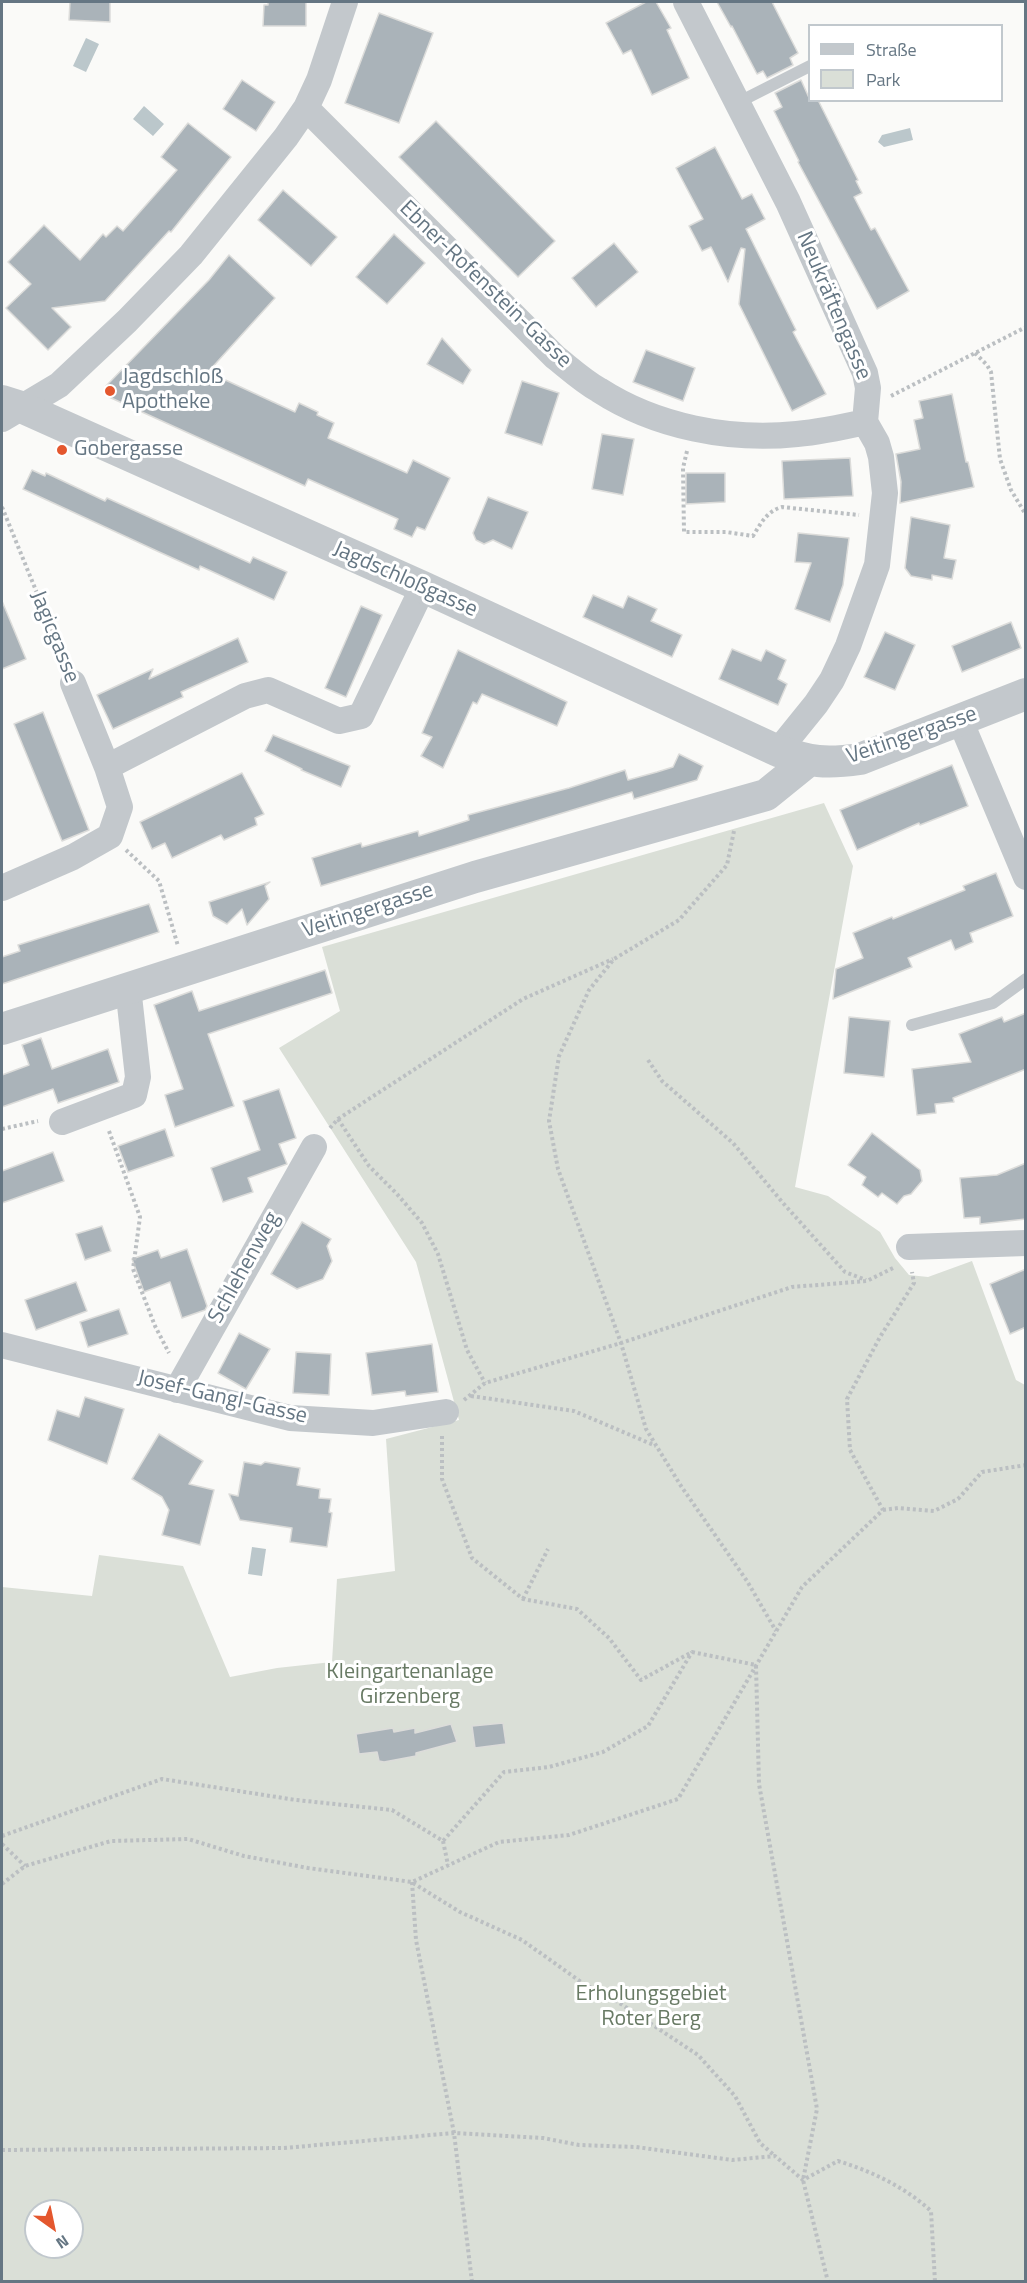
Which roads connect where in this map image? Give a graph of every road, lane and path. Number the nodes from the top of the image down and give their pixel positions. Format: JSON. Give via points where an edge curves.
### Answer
{"nodes":[{"id":1,"x":345,"y":2,"type":"edge"},
{"id":2,"x":686,"y":2,"type":"edge"},
{"id":3,"x":808,"y":67,"type":"edge"},
{"id":4,"x":737,"y":103,"type":"junction"},
{"id":5,"x":306,"y":108,"type":"junction"},
{"id":6,"x":1026,"y":327,"type":"edge"},
{"id":7,"x":975,"y":353,"type":"junction"},
{"id":8,"x":8,"y":409,"type":"edge"},
{"id":9,"x":866,"y":415,"type":"junction"},
{"id":10,"x":687,"y":447,"type":"dead end"},
{"id":11,"x":2,"y":507,"type":"edge"},
{"id":12,"x":861,"y":515,"type":"dead end"},
{"id":13,"x":1026,"y":515,"type":"edge"},
{"id":14,"x":423,"y":587,"type":"junction"},
{"id":15,"x":73,"y":683,"type":"joint"},
{"id":16,"x":1026,"y":694,"type":"edge"},
{"id":17,"x":960,"y":720,"type":"junction"},
{"id":18,"x":778,"y":751,"type":"junction"},
{"id":19,"x":808,"y":761,"type":"junction"},
{"id":20,"x":107,"y":767,"type":"junction"},
{"id":21,"x":736,"y":813,"type":"junction"},
{"id":22,"x":110,"y":836,"type":"junction"},
{"id":23,"x":1026,"y":877,"type":"edge"},
{"id":24,"x":2,"y":888,"type":"edge"},
{"id":25,"x":179,"y":952,"type":"dead end"},
{"id":26,"x":614,"y":959,"type":"junction"},
{"id":27,"x":1026,"y":979,"type":"edge"},
{"id":28,"x":128,"y":987,"type":"junction"},
{"id":29,"x":912,"y":1025,"type":"dead end"},
{"id":30,"x":2,"y":1029,"type":"edge"},
{"id":31,"x":648,"y":1060,"type":"dead end"},
{"id":32,"x":100,"y":1107,"type":"junction"},
{"id":33,"x":338,"y":1119,"type":"junction"},
{"id":34,"x":62,"y":1122,"type":"joint"},
{"id":35,"x":2,"y":1129,"type":"edge"},
{"id":36,"x":314,"y":1147,"type":"joint"},
{"id":37,"x":1026,"y":1243,"type":"edge"},
{"id":38,"x":909,"y":1247,"type":"junction"},
{"id":39,"x":867,"y":1281,"type":"junction"},
{"id":40,"x":621,"y":1343,"type":"junction"},
{"id":41,"x":2,"y":1345,"type":"edge"},
{"id":42,"x":181,"y":1382,"type":"junction"},
{"id":43,"x":485,"y":1383,"type":"junction"},
{"id":44,"x":470,"y":1396,"type":"junction"},
{"id":45,"x":446,"y":1412,"type":"junction"},
{"id":46,"x":657,"y":1447,"type":"junction"},
{"id":47,"x":1026,"y":1465,"type":"edge"},
{"id":48,"x":883,"y":1510,"type":"junction"},
{"id":49,"x":548,"y":1549,"type":"dead end"},
{"id":50,"x":523,"y":1599,"type":"junction"},
{"id":51,"x":776,"y":1631,"type":"junction"},
{"id":52,"x":692,"y":1652,"type":"junction"},
{"id":53,"x":756,"y":1665,"type":"junction"},
{"id":54,"x":2,"y":1836,"type":"edge"},
{"id":55,"x":443,"y":1841,"type":"junction"},
{"id":56,"x":2,"y":1844,"type":"edge"},
{"id":57,"x":448,"y":1865,"type":"junction"},
{"id":58,"x":25,"y":1866,"type":"junction"},
{"id":59,"x":412,"y":1882,"type":"junction"},
{"id":60,"x":2,"y":1884,"type":"edge"},
{"id":61,"x":454,"y":2133,"type":"junction"},
{"id":62,"x":2,"y":2150,"type":"edge"},
{"id":63,"x":775,"y":2156,"type":"junction"},
{"id":64,"x":803,"y":2180,"type":"junction"},
{"id":65,"x":472,"y":2282,"type":"edge"},
{"id":66,"x":828,"y":2282,"type":"edge"},
{"id":67,"x":935,"y":2282,"type":"edge"}],
"edges":[{"from":1,"to":5,"type":"street"},
{"from":2,"to":4,"type":"street","name":"Neukräftengasse"},
{"from":3,"to":4,"type":"lane"},
{"from":4,"to":9,"type":"street","name":"Neukräftengasse","via":[[788,202],[860,362],[868,388]]},
{"from":5,"to":8,"type":"street","via":[[191,255],[128,321],[58,385]]},
{"from":5,"to":9,"type":"street","name":"Ebner-Rofenstein-Gasse","via":[[555,357],[599,391],[643,412],[733,436],[797,435]]},
{"from":6,"to":7,"type":"path"},
{"from":7,"to":9,"type":"path"},
{"from":7,"to":13,"type":"path","via":[[990,372],[1000,459],[1011,490]]},
{"from":8,"to":14,"type":"street","name":"Jagdschloßgasse"},
{"from":9,"to":18,"type":"street","name":"Neukräftengasse","via":[[881,458],[885,493],[877,565],[832,680]]},
{"from":10,"to":12,"type":"path","via":[[683,468],[684,532],[753,536],[766,516],[782,507]]},
{"from":11,"to":15,"type":"path","name":"Jagicgasse"},
{"from":14,"to":18,"type":"street","name":"Jagdschloßgasse"},
{"from":14,"to":20,"type":"street","via":[[361,716],[339,721],[268,690],[245,696]]},
{"from":15,"to":20,"type":"street","name":"Jagicgasse"},
{"from":16,"to":17,"type":"street","name":"Veitingergasse"},
{"from":17,"to":19,"type":"street","name":"Veitingergasse","via":[[860,759]]},
{"from":17,"to":23,"type":"street"},
{"from":18,"to":19,"type":"street","name":"Jagdschloßgasse"},
{"from":18,"to":21,"type":"street"},
{"from":19,"to":21,"type":"street","name":"Veitingergasse"},
{"from":20,"to":22,"type":"street","name":"Jagicgasse","via":[[120,807]]},
{"from":21,"to":26,"type":"path","via":[[727,866],[679,920]]},
{"from":21,"to":28,"type":"street","name":"Veitingergasse","via":[[475,877]]},
{"from":22,"to":24,"type":"street","via":[[74,857]]},
{"from":22,"to":25,"type":"path","via":[[159,880]]},
{"from":26,"to":33,"type":"path","via":[[523,999]]},
{"from":26,"to":40,"type":"path","via":[[589,990],[560,1056],[549,1121],[558,1169]]},
{"from":27,"to":29,"type":"lane","via":[[993,1003]]},
{"from":28,"to":30,"type":"street","name":"Veitingergasse"},
{"from":28,"to":32,"type":"street","via":[[138,1077],[134,1095]]},
{"from":31,"to":39,"type":"path","via":[[662,1082],[733,1143],[844,1272]]},
{"from":32,"to":34,"type":"street"},
{"from":32,"to":42,"type":"path","via":[[140,1217],[133,1269]]},
{"from":33,"to":36,"type":"path"},
{"from":33,"to":43,"type":"path","via":[[369,1166],[422,1223],[438,1254],[467,1350]]},
{"from":34,"to":35,"type":"path","via":[[48,1118]]},
{"from":36,"to":42,"type":"street","name":"Schlehenweg"},
{"from":37,"to":38,"type":"street"},
{"from":38,"to":39,"type":"path","via":[[894,1269]]},
{"from":38,"to":48,"type":"path","via":[[914,1283],[847,1399],[850,1449]]},
{"from":39,"to":40,"type":"path","via":[[792,1287]]},
{"from":40,"to":43,"type":"path"},
{"from":40,"to":46,"type":"path","via":[[646,1429]]},
{"from":41,"to":42,"type":"street","name":"Josef-Gangl-Gasse"},
{"from":42,"to":45,"type":"street","name":"Josef-Gangl-Gasse","via":[[290,1418],[373,1423]]},
{"from":43,"to":44,"type":"path"},
{"from":44,"to":45,"type":"path"},
{"from":44,"to":46,"type":"path","via":[[574,1411]]},
{"from":45,"to":50,"type":"path","via":[[441,1442],[442,1479],[472,1558]]},
{"from":46,"to":51,"type":"path"},
{"from":47,"to":48,"type":"path","via":[[982,1472],[958,1499],[934,1511]]},
{"from":48,"to":51,"type":"path","via":[[802,1587]]},
{"from":49,"to":50,"type":"path"},
{"from":50,"to":52,"type":"path","via":[[577,1609],[609,1638],[641,1680]]},
{"from":51,"to":53,"type":"path"},
{"from":52,"to":53,"type":"path"},
{"from":52,"to":55,"type":"path","via":[[648,1726],[603,1752],[549,1767],[504,1772]]},
{"from":53,"to":57,"type":"path","via":[[678,1799],[569,1835],[499,1842]]},
{"from":53,"to":64,"type":"path","via":[[759,1784],[817,2109]]},
{"from":54,"to":55,"type":"path","via":[[162,1779],[392,1810]]},
{"from":55,"to":57,"type":"path"},
{"from":56,"to":58,"type":"path"},
{"from":57,"to":59,"type":"path"},
{"from":58,"to":59,"type":"path","via":[[111,1840],[188,1839],[244,1856]]},
{"from":58,"to":60,"type":"path"},
{"from":59,"to":61,"type":"path","via":[[416,1940]]},
{"from":59,"to":63,"type":"path","via":[[460,1912],[522,1940],[698,2055],[735,2097],[760,2144]]},
{"from":61,"to":62,"type":"path","via":[[284,2148]]},
{"from":61,"to":63,"type":"path","via":[[636,2147],[732,2160]]},
{"from":61,"to":65,"type":"path"},
{"from":63,"to":64,"type":"path"},
{"from":64,"to":66,"type":"path"},
{"from":64,"to":67,"type":"path","via":[[838,2161],[863,2169],[917,2198],[931,2211]]}]}
